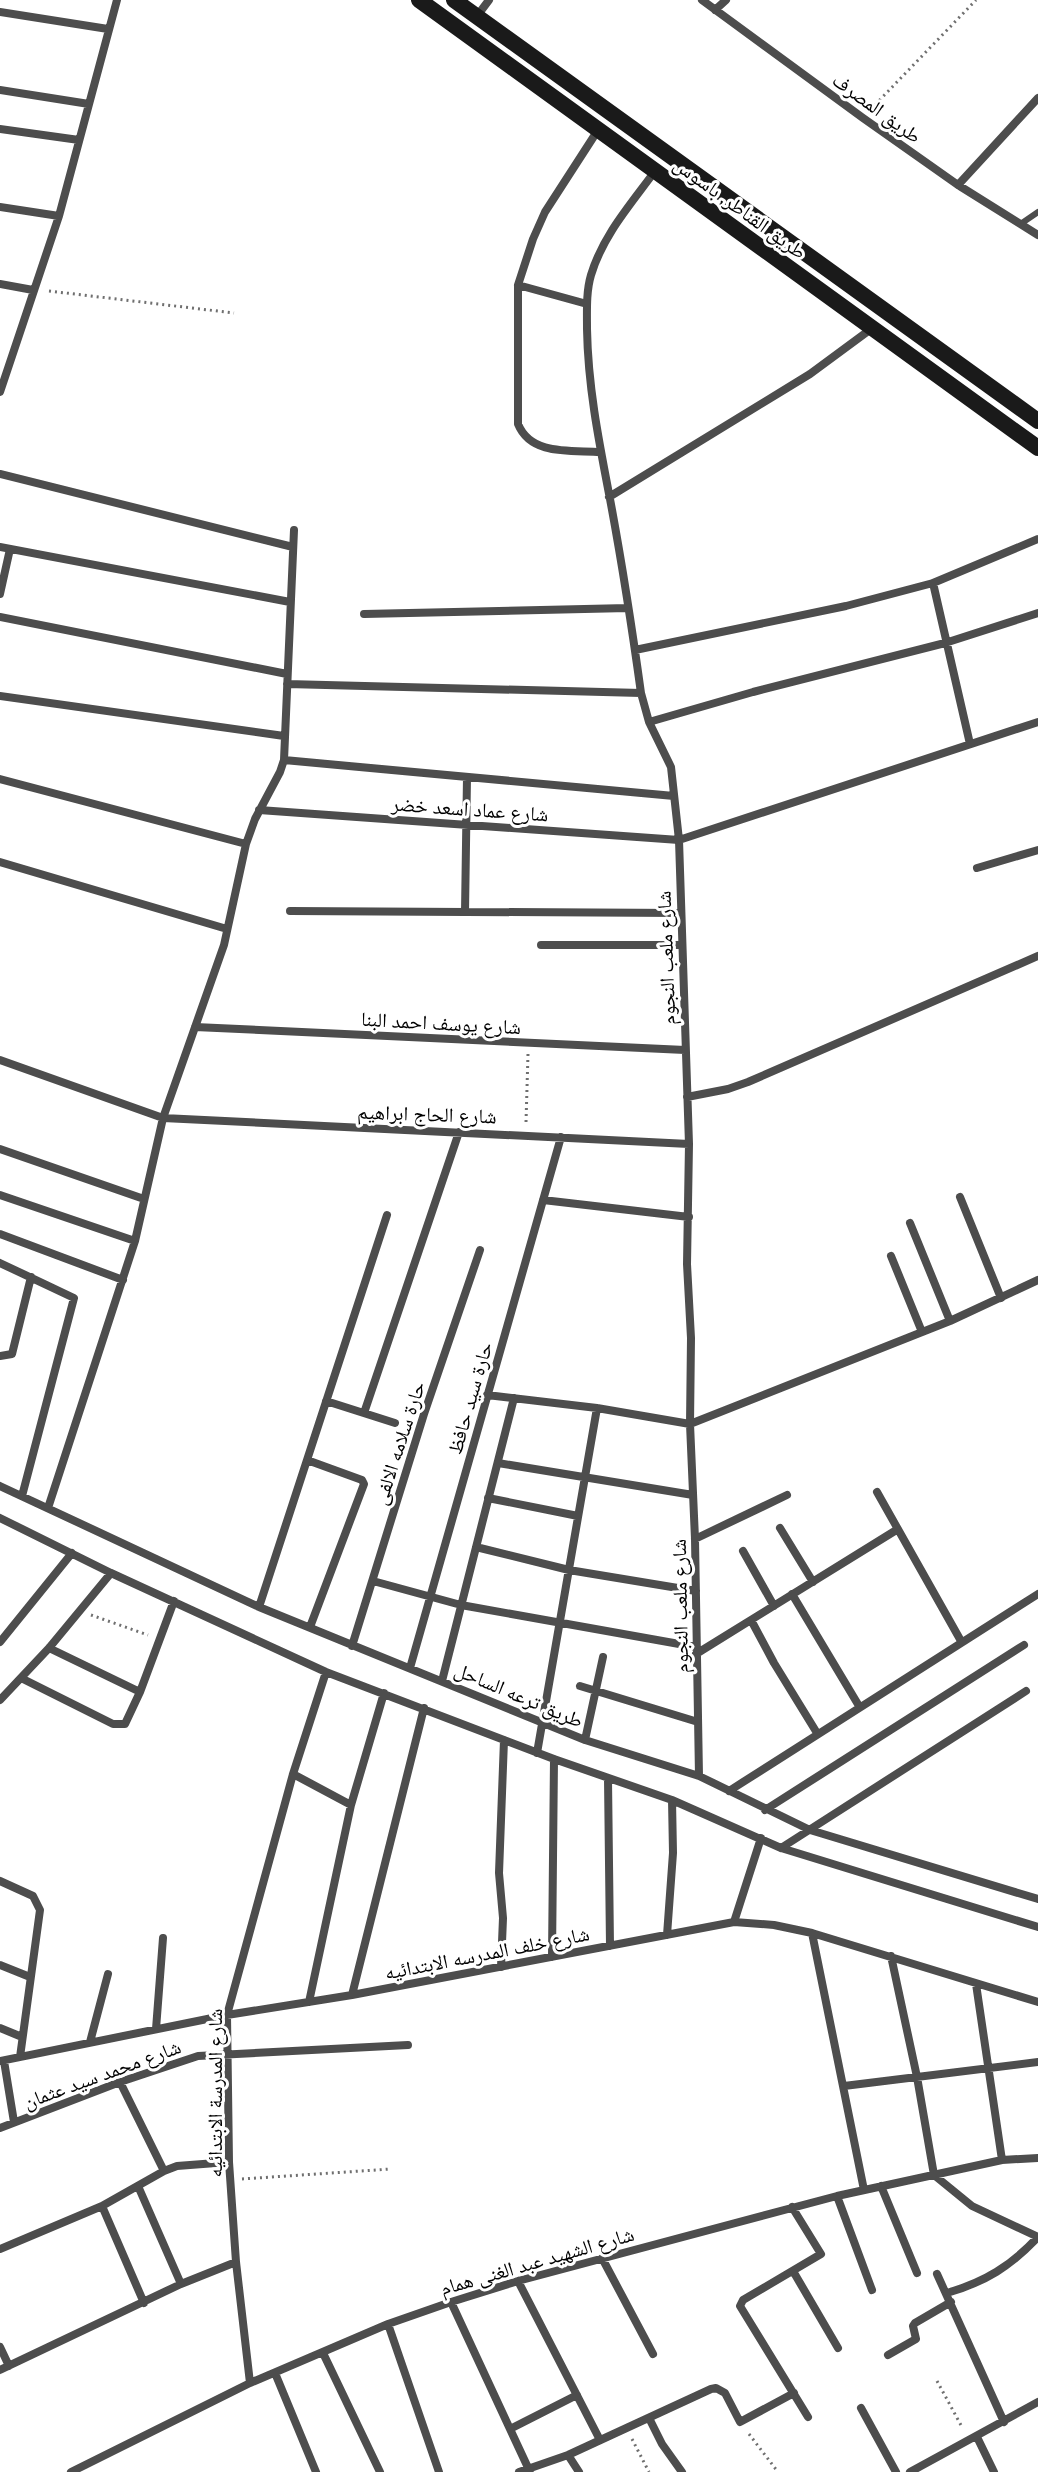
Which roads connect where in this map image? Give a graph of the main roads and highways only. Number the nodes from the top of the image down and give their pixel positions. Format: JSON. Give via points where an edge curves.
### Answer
{"nodes":[{"id":1,"x":419,"y":0,"type":"edge"},
{"id":2,"x":454,"y":0,"type":"edge"},
{"id":3,"x":1038,"y":421,"type":"edge"},
{"id":4,"x":1038,"y":448,"type":"edge"}],
"edges":[{"from":1,"to":4,"type":"main road","name":"طريق القناطر, باسوس"},
{"from":2,"to":3,"type":"main road","name":"طريق القناطر, باسوس"}]}
